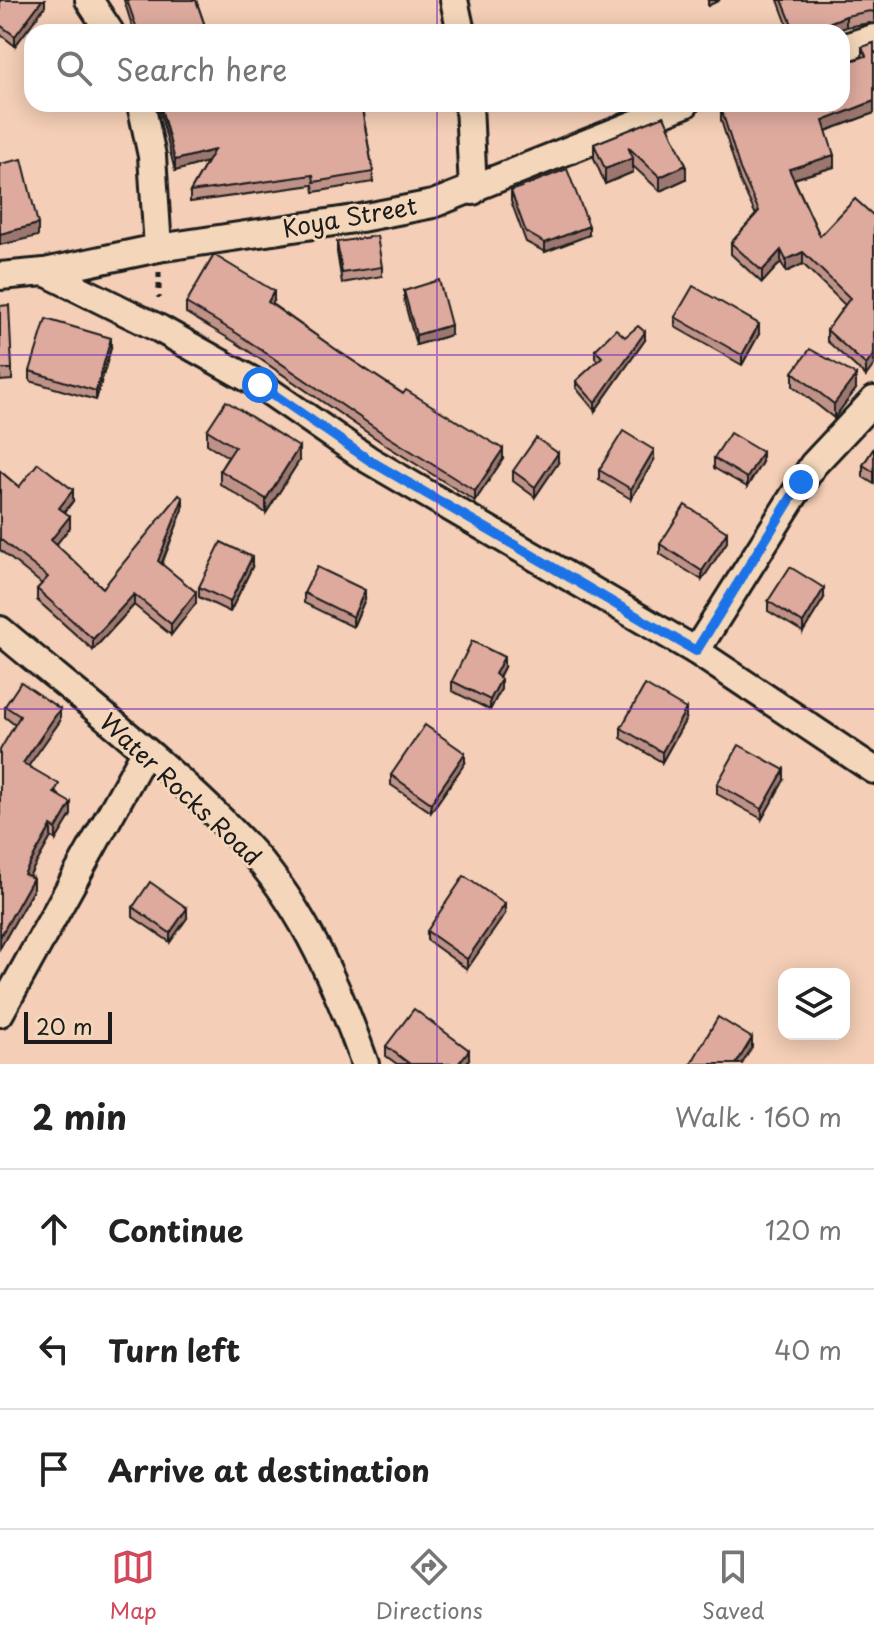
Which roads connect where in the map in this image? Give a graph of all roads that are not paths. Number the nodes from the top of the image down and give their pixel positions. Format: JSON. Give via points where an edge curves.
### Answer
{"nodes":[{"id":1,"x":89,"y":0,"type":"edge"},
{"id":2,"x":454,"y":0,"type":"edge"},
{"id":3,"x":105,"y":24,"type":"edge"},
{"id":4,"x":459,"y":24,"type":"edge"},
{"id":5,"x":874,"y":38,"type":"edge"},
{"id":6,"x":850,"y":46,"type":"edge"},
{"id":7,"x":143,"y":112,"type":"edge"},
{"id":8,"x":469,"y":112,"type":"edge"},
{"id":9,"x":666,"y":112,"type":"edge"},
{"id":10,"x":473,"y":191,"type":"junction"},
{"id":11,"x":158,"y":248,"type":"junction"},
{"id":12,"x":45,"y":272,"type":"junction"},
{"id":13,"x":0,"y":276,"type":"edge"},
{"id":14,"x":874,"y":400,"type":"edge"},
{"id":15,"x":0,"y":630,"type":"edge"},
{"id":16,"x":696,"y":651,"type":"junction"},
{"id":17,"x":145,"y":752,"type":"junction"},
{"id":18,"x":874,"y":770,"type":"edge"},
{"id":19,"x":0,"y":1013,"type":"edge"},
{"id":20,"x":365,"y":1064,"type":"edge"}],
"edges":[{"from":1,"to":3,"type":"street"},
{"from":2,"to":4,"type":"street"},
{"from":5,"to":6,"type":"street"},
{"from":7,"to":11,"type":"street","via":[[152,156]]},
{"from":8,"to":10,"type":"street"},
{"from":9,"to":10,"type":"street","name":"Koya Street"},
{"from":10,"to":11,"type":"street","name":"Koya Street","via":[[361,218]]},
{"from":11,"to":12,"type":"street","name":"Koya Street"},
{"from":12,"to":13,"type":"street","name":"Koya Street"},
{"from":12,"to":16,"type":"street","via":[[260,385],[369,460]]},
{"from":14,"to":16,"type":"street","via":[[813,465]]},
{"from":15,"to":17,"type":"street","name":"Water Rocks Road"},
{"from":16,"to":18,"type":"street"},
{"from":17,"to":19,"type":"street"},
{"from":17,"to":20,"type":"street","name":"Water Rocks Road","via":[[252,851],[284,895],[310,936]]}]}
